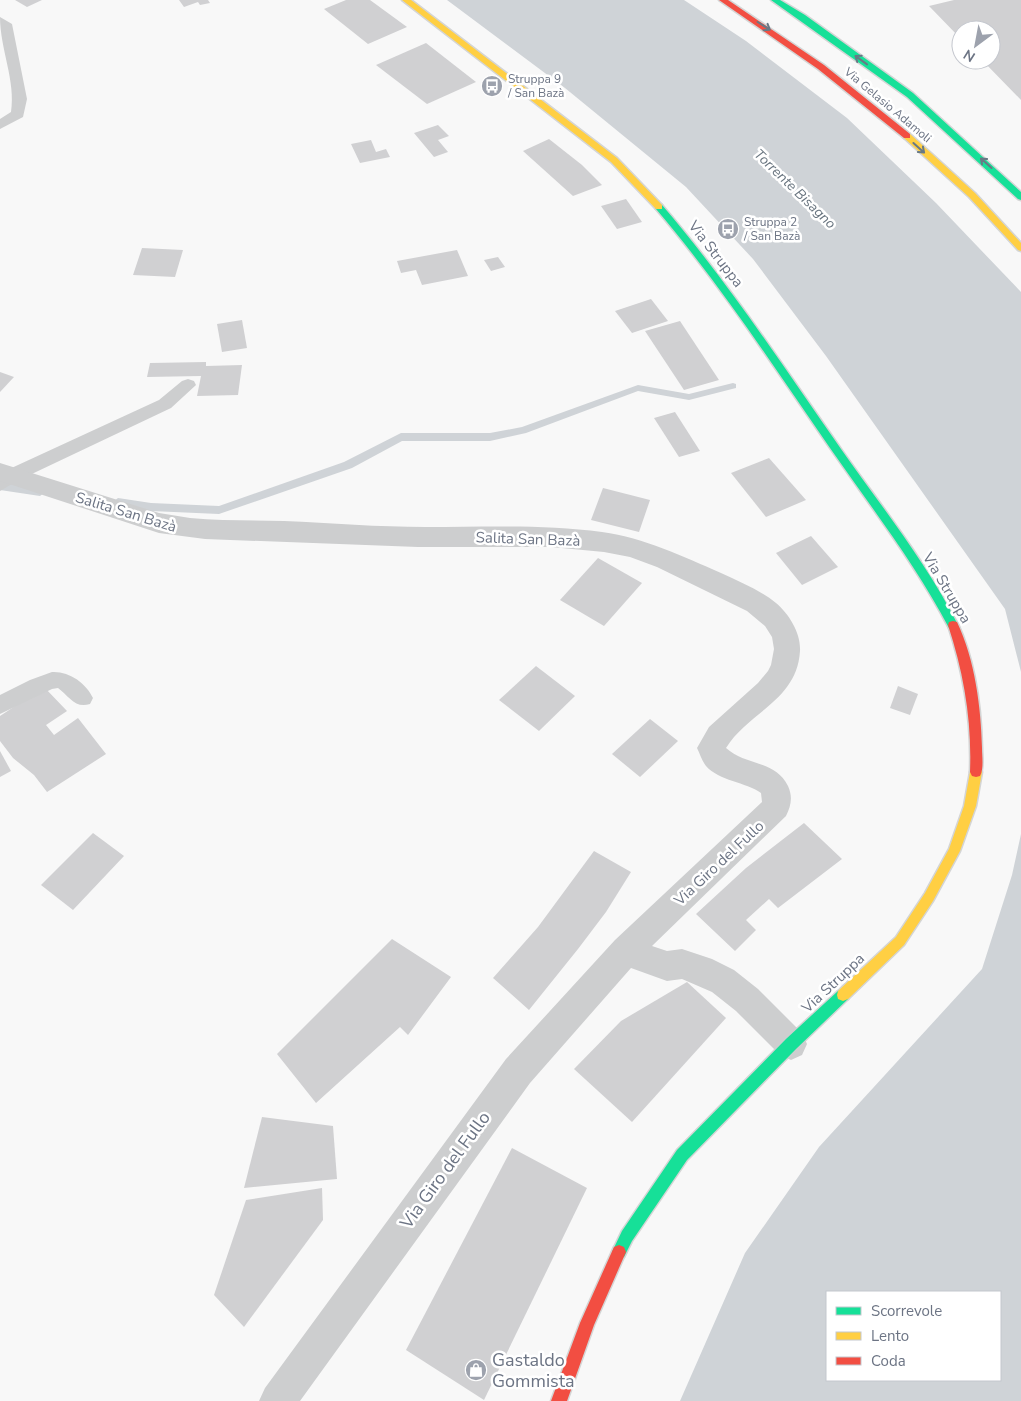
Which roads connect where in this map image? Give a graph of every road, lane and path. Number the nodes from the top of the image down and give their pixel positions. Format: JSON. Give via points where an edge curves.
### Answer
{"nodes":[{"id":1,"x":406,"y":0,"type":"edge"},
{"id":2,"x":723,"y":0,"type":"edge"},
{"id":3,"x":775,"y":0,"type":"edge"},
{"id":4,"x":0,"y":21,"type":"edge"},
{"id":5,"x":0,"y":125,"type":"edge"},
{"id":6,"x":1021,"y":197,"type":"edge"},
{"id":7,"x":1021,"y":248,"type":"edge"},
{"id":8,"x":188,"y":385,"type":"dead end"},
{"id":9,"x":4,"y":477,"type":"edge"},
{"id":10,"x":83,"y":698,"type":"dead end"},
{"id":11,"x":0,"y":705,"type":"edge"},
{"id":12,"x":768,"y":816,"type":"joint"},
{"id":13,"x":626,"y":950,"type":"junction"},
{"id":14,"x":791,"y":1044,"type":"junction"},
{"id":15,"x":278,"y":1401,"type":"edge"},
{"id":16,"x":559,"y":1401,"type":"edge"}],
"edges":[{"from":1,"to":14,"type":"main road","name":"Via Struppa","via":[[614,160],[663,212],[743,316],[929,584],[956,632],[972,686],[976,771],[970,806],[954,851],[900,941]]},
{"from":2,"to":7,"type":"main road","name":"Via Gelasio Adamoli","one_way":true,"via":[[772,31],[875,108],[972,195]]},
{"from":6,"to":3,"type":"main road","name":"Via Gelasio Adamoli","one_way":true,"via":[[910,95]]},
{"from":4,"to":5,"type":"lane","via":[[5,24],[20,99],[18,114]]},
{"from":8,"to":9,"type":"lane","via":[[165,404]]},
{"from":9,"to":12,"type":"street","name":"Salita San Bazà","via":[[184,529],[602,542],[633,548],[745,596],[777,621],[784,633],[787,650],[776,680],[720,732],[711,748],[720,762],[756,775],[775,789],[776,807]]},
{"from":10,"to":11,"type":"lane","via":[[58,680],[48,681]]},
{"from":12,"to":13,"type":"street","name":"Via Giro del Fullo"},
{"from":13,"to":14,"type":"street","via":[[667,966],[682,964],[701,970],[723,981]]},
{"from":13,"to":15,"type":"street","name":"Via Giro del Fullo","via":[[518,1071]]},
{"from":14,"to":16,"type":"main road","name":"Via Struppa","via":[[682,1155],[627,1236],[587,1322]]}]}
